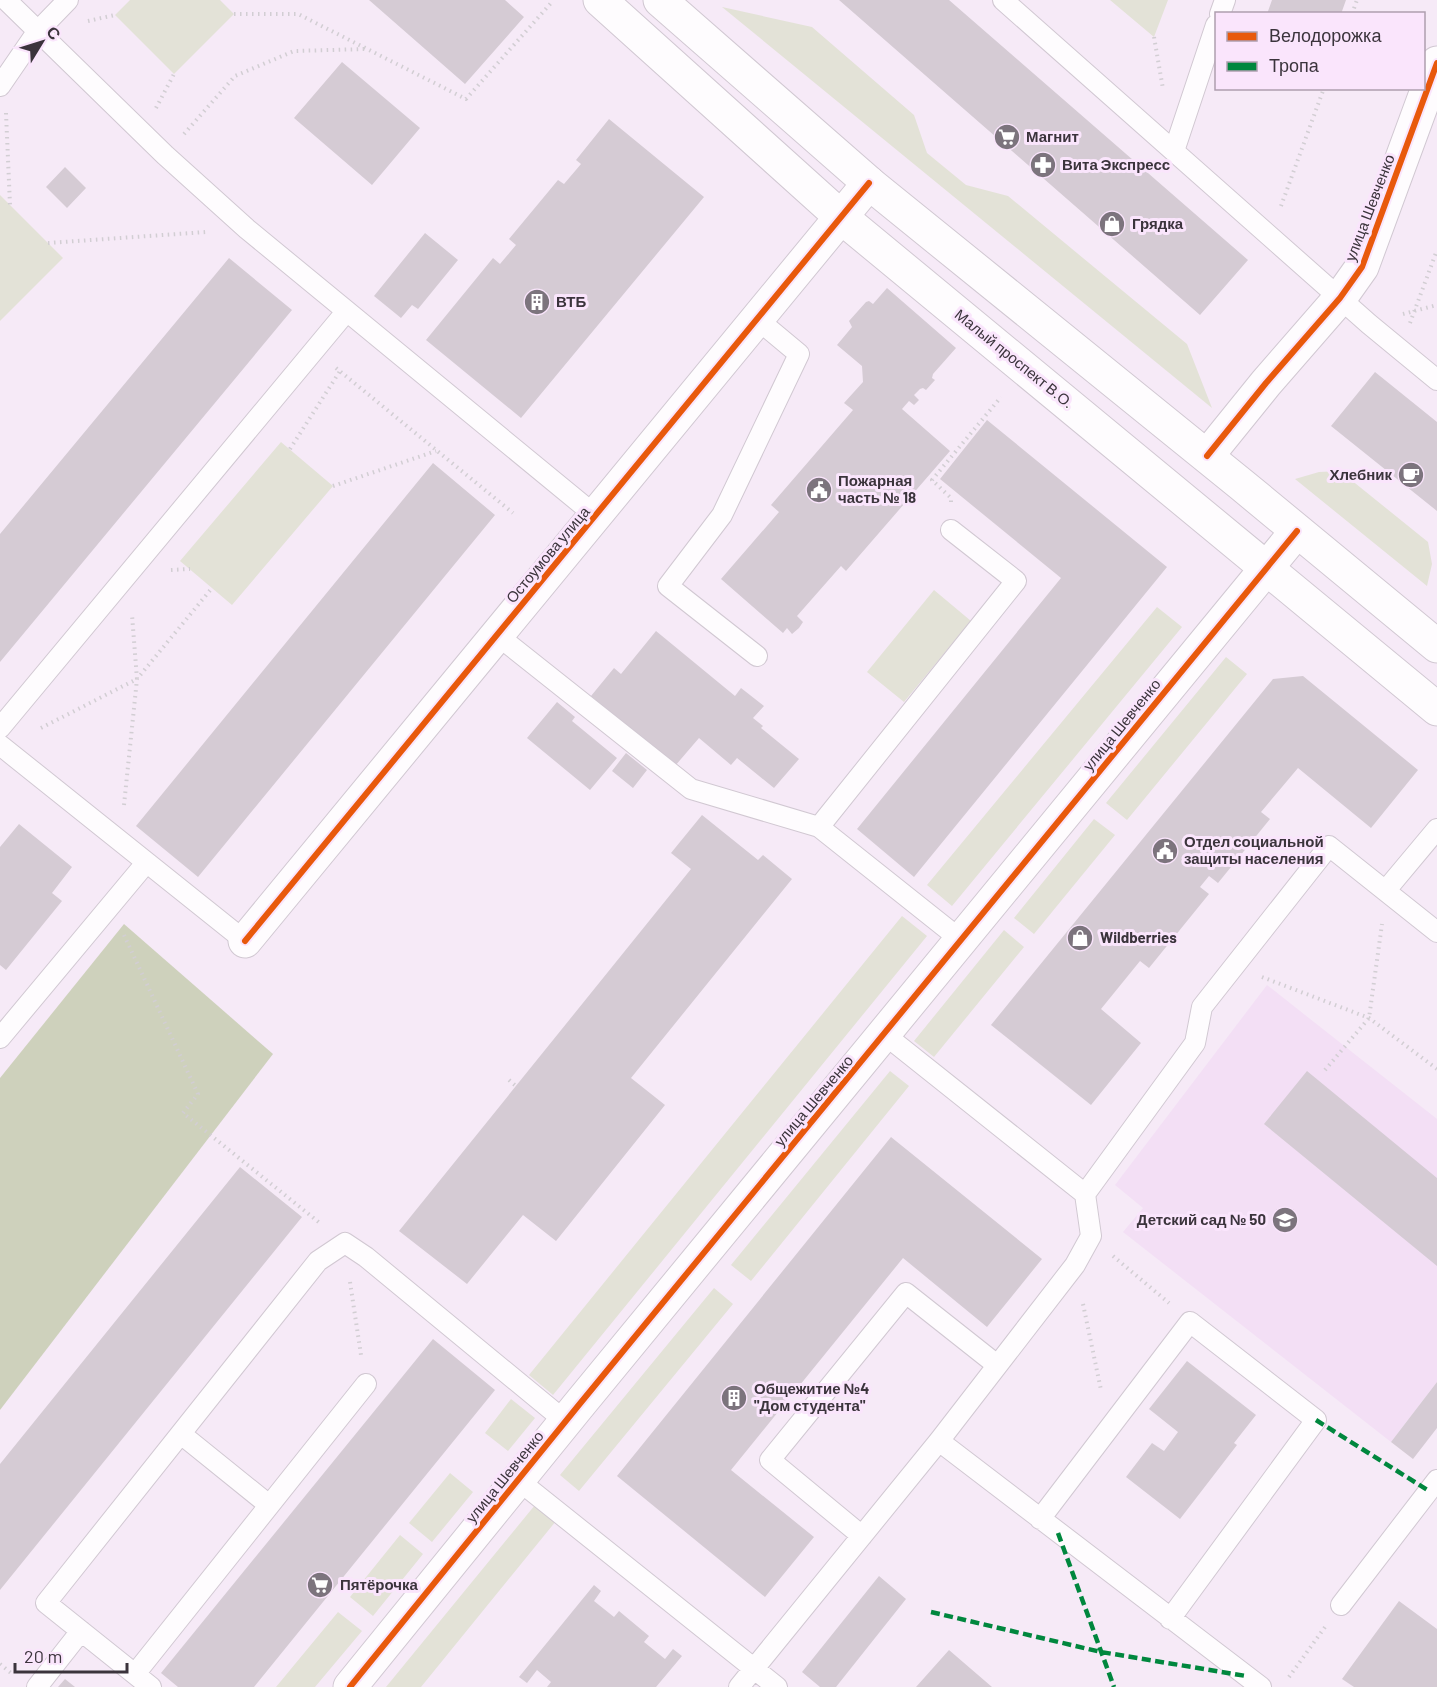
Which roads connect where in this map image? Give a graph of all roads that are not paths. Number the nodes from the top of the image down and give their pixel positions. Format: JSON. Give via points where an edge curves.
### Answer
{"nodes":[{"id":1,"x":6,"y":0,"type":"edge"},
{"id":2,"x":68,"y":0,"type":"edge"},
{"id":3,"x":600,"y":0,"type":"edge"},
{"id":4,"x":1003,"y":0,"type":"edge"},
{"id":5,"x":668,"y":3,"type":"edge"},
{"id":6,"x":1215,"y":28,"type":"edge"},
{"id":7,"x":38,"y":32,"type":"junction"},
{"id":8,"x":643,"y":39,"type":"junction"},
{"id":9,"x":1437,"y":63,"type":"edge"},
{"id":10,"x":2,"y":84,"type":"edge"},
{"id":11,"x":1174,"y":151,"type":"junction"},
{"id":12,"x":868,"y":183,"type":"junction"},
{"id":13,"x":841,"y":216,"type":"junction"},
{"id":14,"x":1340,"y":298,"type":"junction"},
{"id":15,"x":346,"y":312,"type":"junction"},
{"id":16,"x":757,"y":319,"type":"junction"},
{"id":17,"x":1437,"y":380,"type":"edge"},
{"id":18,"x":1207,"y":456,"type":"junction"},
{"id":19,"x":596,"y":516,"type":"junction"},
{"id":20,"x":951,"y":530,"type":"road end"},
{"id":21,"x":1297,"y":531,"type":"junction"},
{"id":22,"x":1267,"y":568,"type":"junction"},
{"id":23,"x":497,"y":635,"type":"junction"},
{"id":24,"x":1437,"y":646,"type":"edge"},
{"id":25,"x":756,"y":656,"type":"dead end"},
{"id":26,"x":1437,"y":709,"type":"edge"},
{"id":27,"x":0,"y":728,"type":"edge"},
{"id":28,"x":1,"y":746,"type":"edge"},
{"id":29,"x":819,"y":827,"type":"junction"},
{"id":30,"x":1437,"y":829,"type":"edge"},
{"id":31,"x":146,"y":863,"type":"junction"},
{"id":32,"x":1386,"y":890,"type":"junction"},
{"id":33,"x":1437,"y":932,"type":"edge"},
{"id":34,"x":961,"y":940,"type":"junction"},
{"id":35,"x":245,"y":941,"type":"joint"},
{"id":36,"x":884,"y":1034,"type":"junction"},
{"id":37,"x":0,"y":1038,"type":"edge"},
{"id":38,"x":1085,"y":1194,"type":"junction"},
{"id":39,"x":997,"y":1365,"type":"junction"},
{"id":40,"x":366,"y":1384,"type":"road end"},
{"id":41,"x":565,"y":1421,"type":"junction"},
{"id":42,"x":181,"y":1434,"type":"junction"},
{"id":43,"x":939,"y":1441,"type":"junction"},
{"id":44,"x":518,"y":1480,"type":"junction"},
{"id":45,"x":1437,"y":1480,"type":"edge"},
{"id":46,"x":269,"y":1505,"type":"junction"},
{"id":47,"x":1040,"y":1519,"type":"junction"},
{"id":48,"x":862,"y":1536,"type":"junction"},
{"id":49,"x":1341,"y":1605,"type":"road end"},
{"id":50,"x":1170,"y":1619,"type":"junction"},
{"id":51,"x":81,"y":1631,"type":"junction"},
{"id":52,"x":753,"y":1668,"type":"junction"},
{"id":53,"x":135,"y":1674,"type":"junction"},
{"id":54,"x":37,"y":1687,"type":"edge"},
{"id":55,"x":151,"y":1687,"type":"edge"},
{"id":56,"x":350,"y":1687,"type":"edge"},
{"id":57,"x":739,"y":1687,"type":"edge"},
{"id":58,"x":777,"y":1687,"type":"edge"},
{"id":59,"x":1261,"y":1687,"type":"edge"}],
"edges":[{"from":1,"to":7,"type":"lane"},
{"from":2,"to":7,"type":"lane"},
{"from":3,"to":8,"type":"street","name":"Малый проспект В.О."},
{"from":4,"to":11,"type":"lane"},
{"from":5,"to":8,"type":"lane"},
{"from":5,"to":12,"type":"street"},
{"from":6,"to":11,"type":"lane"},
{"from":7,"to":10,"type":"lane"},
{"from":7,"to":15,"type":"lane","via":[[247,229]]},
{"from":8,"to":13,"type":"street","name":"Малый проспект В.О."},
{"from":9,"to":14,"type":"street","name":"улица Шевченко","via":[[1362,267]]},
{"from":11,"to":14,"type":"lane"},
{"from":12,"to":13,"type":"street","name":"Остоумова улица"},
{"from":12,"to":18,"type":"street"},
{"from":13,"to":16,"type":"street","name":"Остоумова улица"},
{"from":13,"to":22,"type":"street","name":"Малый проспект В.О."},
{"from":14,"to":17,"type":"lane"},
{"from":14,"to":18,"type":"street","name":"улица Шевченко"},
{"from":15,"to":19,"type":"lane"},
{"from":15,"to":27,"type":"lane"},
{"from":16,"to":19,"type":"street","name":"Остоумова улица"},
{"from":16,"to":25,"type":"lane","via":[[799,354],[723,515],[668,586]]},
{"from":18,"to":21,"type":"street"},
{"from":19,"to":23,"type":"street","name":"Остоумова улица"},
{"from":20,"to":29,"type":"lane","via":[[1016,581]]},
{"from":21,"to":22,"type":"street","name":"улица Шевченко"},
{"from":21,"to":24,"type":"street"},
{"from":22,"to":26,"type":"street","name":"Малый проспект В.О."},
{"from":22,"to":34,"type":"street","name":"улица Шевченко"},
{"from":23,"to":29,"type":"lane","via":[[691,789]]},
{"from":23,"to":35,"type":"street","name":"Остоумова улица"},
{"from":28,"to":31,"type":"lane"},
{"from":29,"to":34,"type":"lane"},
{"from":30,"to":32,"type":"lane"},
{"from":31,"to":35,"type":"lane"},
{"from":31,"to":37,"type":"lane"},
{"from":32,"to":33,"type":"lane"},
{"from":32,"to":38,"type":"lane","via":[[1329,846],[1202,1007],[1195,1043]]},
{"from":34,"to":36,"type":"street","name":"улица Шевченко"},
{"from":36,"to":38,"type":"lane"},
{"from":36,"to":41,"type":"street","name":"улица Шевченко"},
{"from":38,"to":39,"type":"lane","via":[[1091,1236],[1075,1265]]},
{"from":39,"to":43,"type":"lane"},
{"from":39,"to":48,"type":"lane","via":[[906,1293],[770,1460]]},
{"from":40,"to":46,"type":"lane"},
{"from":41,"to":42,"type":"lane","via":[[345,1243],[318,1261]]},
{"from":41,"to":44,"type":"street","name":"улица Шевченко"},
{"from":42,"to":46,"type":"lane"},
{"from":42,"to":51,"type":"lane","via":[[46,1603]]},
{"from":43,"to":47,"type":"lane"},
{"from":43,"to":48,"type":"lane"},
{"from":44,"to":52,"type":"lane"},
{"from":44,"to":56,"type":"street","name":"улица Шевченко"},
{"from":45,"to":49,"type":"lane"},
{"from":46,"to":53,"type":"lane"},
{"from":47,"to":50,"type":"lane"},
{"from":47,"to":50,"type":"lane","via":[[1190,1322],[1316,1420]]},
{"from":48,"to":52,"type":"lane"},
{"from":50,"to":59,"type":"lane"},
{"from":51,"to":53,"type":"lane"},
{"from":51,"to":54,"type":"lane"},
{"from":52,"to":57,"type":"lane"},
{"from":52,"to":58,"type":"lane"},
{"from":53,"to":55,"type":"lane"}]}
